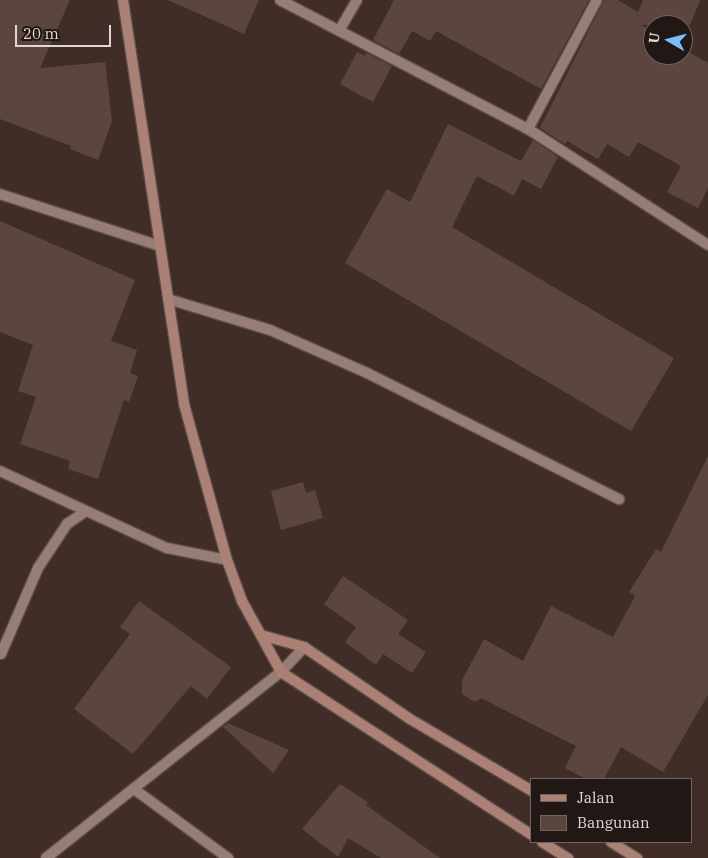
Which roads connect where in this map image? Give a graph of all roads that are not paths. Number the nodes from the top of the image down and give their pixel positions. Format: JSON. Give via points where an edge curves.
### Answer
{"nodes":[{"id":1,"x":122,"y":0,"type":"edge"},
{"id":2,"x":280,"y":0,"type":"edge"},
{"id":3,"x":357,"y":0,"type":"edge"},
{"id":4,"x":597,"y":0,"type":"edge"},
{"id":5,"x":339,"y":30,"type":"junction"},
{"id":6,"x":528,"y":129,"type":"junction"},
{"id":7,"x":0,"y":194,"type":"edge"},
{"id":8,"x":708,"y":243,"type":"edge"},
{"id":9,"x":160,"y":246,"type":"junction"},
{"id":10,"x":168,"y":299,"type":"junction"},
{"id":11,"x":0,"y":470,"type":"edge"},
{"id":12,"x":618,"y":499,"type":"dead end"},
{"id":13,"x":85,"y":512,"type":"junction"},
{"id":14,"x":227,"y":560,"type":"junction"},
{"id":15,"x":261,"y":635,"type":"junction"},
{"id":16,"x":304,"y":648,"type":"junction"},
{"id":17,"x":1,"y":654,"type":"edge"},
{"id":18,"x":281,"y":672,"type":"junction"},
{"id":19,"x":134,"y":789,"type":"junction"},
{"id":20,"x":530,"y":791,"type":"edge"},
{"id":21,"x":530,"y":834,"type":"edge"},
{"id":22,"x":544,"y":843,"type":"edge"},
{"id":23,"x":613,"y":843,"type":"edge"},
{"id":24,"x":46,"y":858,"type":"edge"},
{"id":25,"x":228,"y":858,"type":"edge"},
{"id":26,"x":568,"y":858,"type":"edge"},
{"id":27,"x":637,"y":858,"type":"edge"}],
"edges":[{"from":1,"to":9,"type":"main road"},
{"from":2,"to":5,"type":"street"},
{"from":3,"to":5,"type":"street"},
{"from":4,"to":6,"type":"street"},
{"from":5,"to":6,"type":"street"},
{"from":6,"to":8,"type":"street"},
{"from":7,"to":9,"type":"street"},
{"from":9,"to":10,"type":"main road"},
{"from":10,"to":12,"type":"street","via":[[270,330],[366,373]]},
{"from":10,"to":14,"type":"main road","via":[[184,404]]},
{"from":11,"to":13,"type":"street"},
{"from":13,"to":14,"type":"street","via":[[167,548]]},
{"from":13,"to":17,"type":"street","via":[[67,524],[38,568]]},
{"from":14,"to":15,"type":"main road","via":[[242,601]]},
{"from":15,"to":16,"type":"main road"},
{"from":15,"to":18,"type":"main road"},
{"from":16,"to":18,"type":"street"},
{"from":16,"to":20,"type":"main road","via":[[410,719]]},
{"from":18,"to":19,"type":"street"},
{"from":18,"to":21,"type":"main road"},
{"from":19,"to":24,"type":"street"},
{"from":19,"to":25,"type":"street"},
{"from":22,"to":26,"type":"main road"},
{"from":23,"to":27,"type":"main road"}]}
